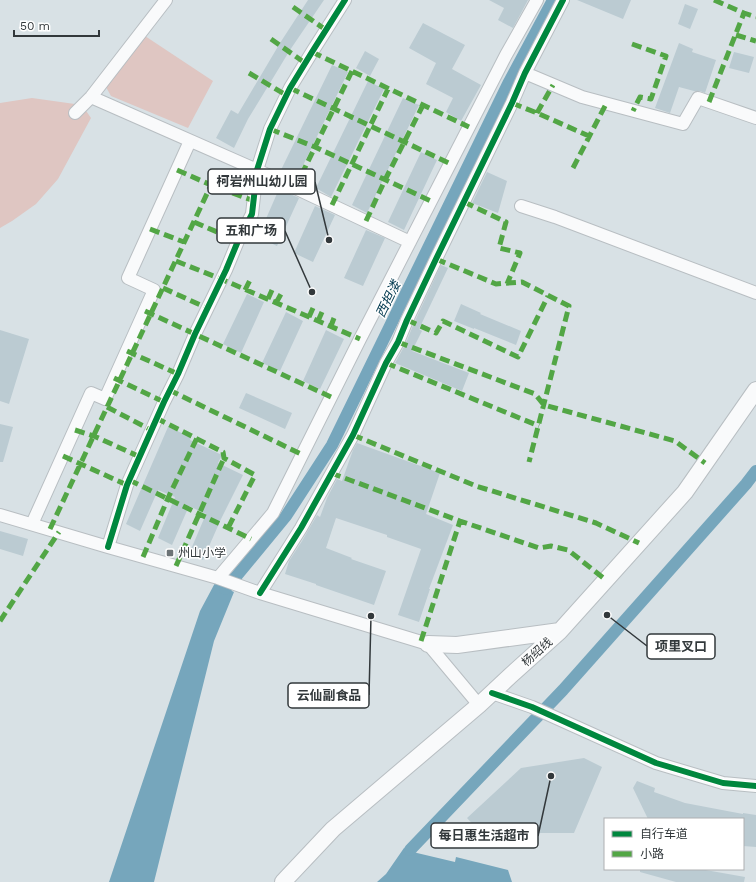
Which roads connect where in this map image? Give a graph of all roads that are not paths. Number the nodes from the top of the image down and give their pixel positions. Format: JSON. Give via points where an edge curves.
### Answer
{"nodes":[{"id":1,"x":166,"y":0,"type":"edge"},
{"id":2,"x":345,"y":0,"type":"edge"},
{"id":3,"x":537,"y":0,"type":"edge"},
{"id":4,"x":563,"y":0,"type":"edge"},
{"id":5,"x":525,"y":73,"type":"junction"},
{"id":6,"x":91,"y":97,"type":"junction"},
{"id":7,"x":75,"y":113,"type":"dead end"},
{"id":8,"x":756,"y":118,"type":"edge"},
{"id":9,"x":190,"y":141,"type":"junction"},
{"id":10,"x":257,"y":170,"type":"junction"},
{"id":11,"x":521,"y":206,"type":"dead end"},
{"id":12,"x":410,"y":242,"type":"junction"},
{"id":13,"x":756,"y":293,"type":"edge"},
{"id":14,"x":756,"y":390,"type":"edge"},
{"id":15,"x":0,"y":515,"type":"edge"},
{"id":16,"x":32,"y":524,"type":"junction"},
{"id":17,"x":108,"y":547,"type":"junction"},
{"id":18,"x":218,"y":578,"type":"junction"},
{"id":19,"x":260,"y":593,"type":"junction"},
{"id":20,"x":560,"y":631,"type":"junction"},
{"id":21,"x":428,"y":644,"type":"junction"},
{"id":22,"x":492,"y":693,"type":"junction"},
{"id":23,"x":479,"y":706,"type":"junction"},
{"id":24,"x":756,"y":786,"type":"edge"},
{"id":25,"x":284,"y":882,"type":"edge"}],
"edges":[{"from":1,"to":6,"type":"street"},
{"from":2,"to":10,"type":"street","via":[[286,95],[270,129]]},
{"from":3,"to":12,"type":"street"},
{"from":4,"to":5,"type":"street"},
{"from":5,"to":8,"type":"street","via":[[582,97],[683,124],[698,98]]},
{"from":5,"to":19,"type":"street","via":[[353,435],[301,528]]},
{"from":6,"to":7,"type":"street"},
{"from":6,"to":9,"type":"street"},
{"from":9,"to":10,"type":"street"},
{"from":9,"to":16,"type":"street","via":[[128,278],[154,290],[105,399],[91,393]]},
{"from":10,"to":12,"type":"street"},
{"from":10,"to":17,"type":"street","via":[[252,214],[127,485]]},
{"from":11,"to":13,"type":"street"},
{"from":12,"to":18,"type":"street","via":[[274,513]]},
{"from":14,"to":20,"type":"main road","name":"杨绍线","via":[[685,492]]},
{"from":15,"to":16,"type":"street"},
{"from":16,"to":17,"type":"street"},
{"from":17,"to":18,"type":"street"},
{"from":18,"to":19,"type":"street"},
{"from":19,"to":21,"type":"street"},
{"from":20,"to":21,"type":"main road","via":[[457,645]]},
{"from":20,"to":22,"type":"main road","name":"杨绍线"},
{"from":21,"to":23,"type":"street"},
{"from":22,"to":23,"type":"main road","name":"杨绍线"},
{"from":22,"to":24,"type":"street","via":[[532,707],[656,763],[723,783]]},
{"from":23,"to":25,"type":"main road","name":"杨绍线","via":[[333,829]]}]}
